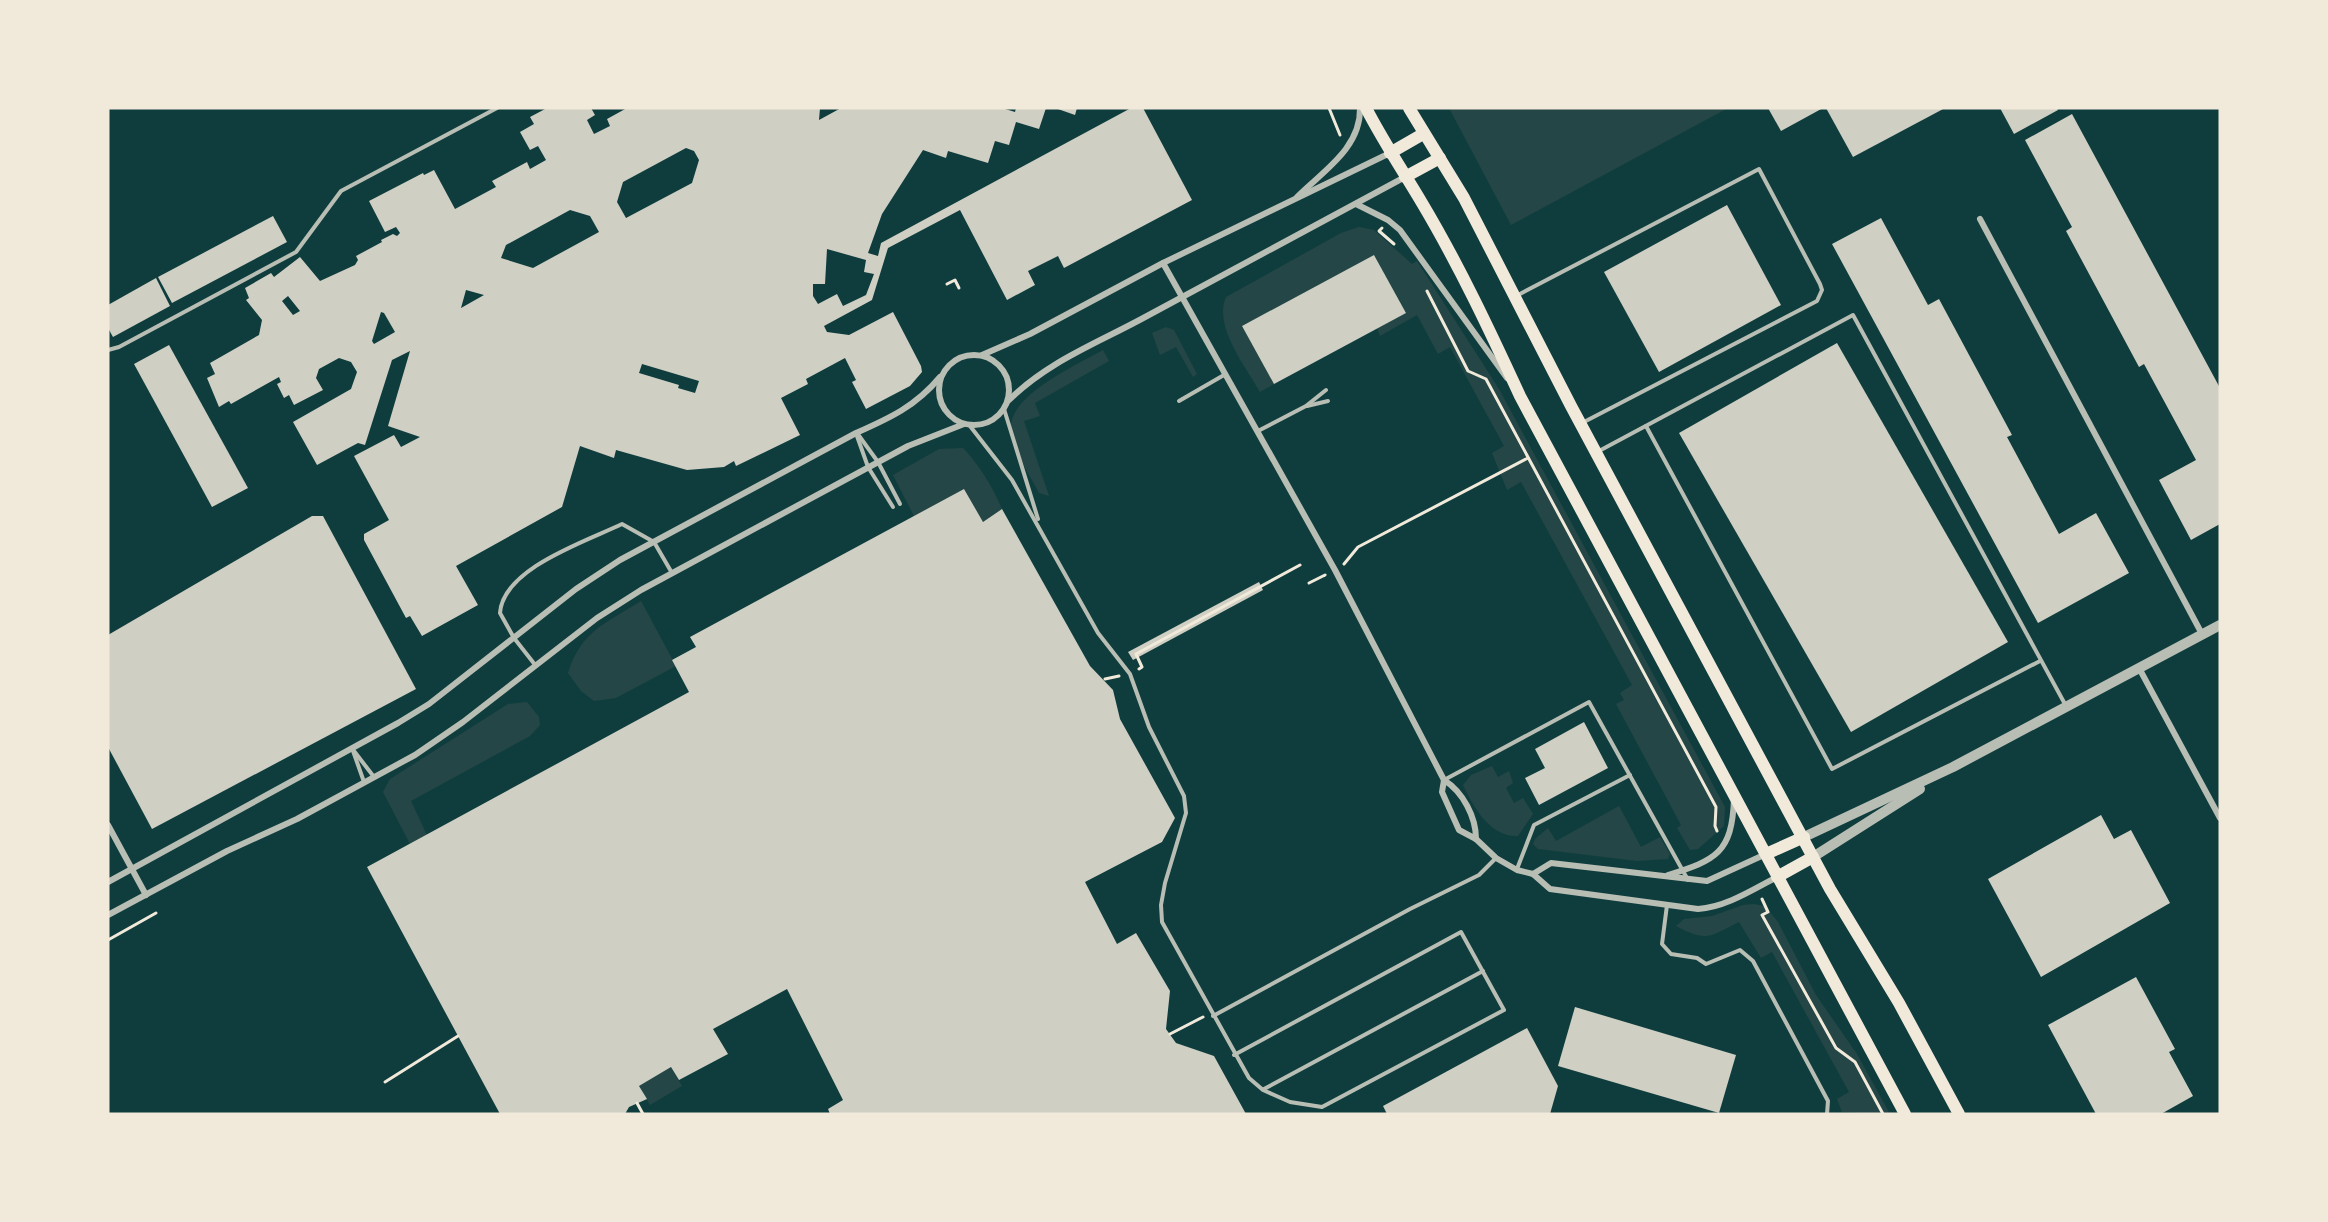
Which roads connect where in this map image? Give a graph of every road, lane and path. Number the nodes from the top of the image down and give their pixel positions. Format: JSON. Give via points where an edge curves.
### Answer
{"nodes":[{"id":1,"x":497,"y":108,"type":"edge"},
{"id":2,"x":1329,"y":108,"type":"edge"},
{"id":3,"x":1360,"y":108,"type":"edge"},
{"id":4,"x":1366,"y":108,"type":"edge"},
{"id":5,"x":1409,"y":108,"type":"edge"},
{"id":6,"x":1423,"y":134,"type":"junction"},
{"id":7,"x":1351,"y":143,"type":"junction"},
{"id":8,"x":1390,"y":153,"type":"junction"},
{"id":9,"x":1440,"y":158,"type":"junction"},
{"id":10,"x":1406,"y":177,"type":"junction"},
{"id":11,"x":1292,"y":201,"type":"junction"},
{"id":12,"x":1356,"y":204,"type":"junction"},
{"id":13,"x":1980,"y":219,"type":"dead end"},
{"id":14,"x":1380,"y":231,"type":"dead end"},
{"id":15,"x":1401,"y":251,"type":"dead end"},
{"id":16,"x":1163,"y":263,"type":"junction"},
{"id":17,"x":1422,"y":282,"type":"dead end"},
{"id":18,"x":947,"y":284,"type":"dead end"},
{"id":19,"x":959,"y":288,"type":"dead end"},
{"id":20,"x":1514,"y":296,"type":"junction"},
{"id":21,"x":1181,"y":298,"type":"junction"},
{"id":22,"x":108,"y":350,"type":"edge"},
{"id":23,"x":982,"y":355,"type":"junction"},
{"id":24,"x":1224,"y":375,"type":"junction"},
{"id":25,"x":940,"y":377,"type":"junction"},
{"id":26,"x":1326,"y":390,"type":"dead end"},
{"id":27,"x":1520,"y":396,"type":"junction"},
{"id":28,"x":1008,"y":401,"type":"junction"},
{"id":29,"x":1179,"y":401,"type":"dead end"},
{"id":30,"x":1328,"y":401,"type":"dead end"},
{"id":31,"x":1306,"y":406,"type":"junction"},
{"id":32,"x":1004,"y":409,"type":"junction"},
{"id":33,"x":1581,"y":424,"type":"junction"},
{"id":34,"x":967,"y":425,"type":"junction"},
{"id":35,"x":1646,"y":426,"type":"junction"},
{"id":36,"x":1258,"y":431,"type":"junction"},
{"id":37,"x":856,"y":433,"type":"junction"},
{"id":38,"x":1597,"y":452,"type":"junction"},
{"id":39,"x":1528,"y":458,"type":"junction"},
{"id":40,"x":878,"y":462,"type":"junction"},
{"id":41,"x":868,"y":467,"type":"junction"},
{"id":42,"x":900,"y":504,"type":"dead end"},
{"id":43,"x":893,"y":507,"type":"dead end"},
{"id":44,"x":1040,"y":526,"type":"junction"},
{"id":45,"x":654,"y":542,"type":"junction"},
{"id":46,"x":1343,"y":564,"type":"dead end"},
{"id":47,"x":1300,"y":565,"type":"dead end"},
{"id":48,"x":672,"y":573,"type":"junction"},
{"id":49,"x":2220,"y":624,"type":"edge"},
{"id":50,"x":2202,"y":634,"type":"junction"},
{"id":51,"x":514,"y":638,"type":"junction"},
{"id":52,"x":2040,"y":660,"type":"junction"},
{"id":53,"x":536,"y":666,"type":"junction"},
{"id":54,"x":2139,"y":668,"type":"junction"},
{"id":55,"x":1130,"y":674,"type":"junction"},
{"id":56,"x":1106,"y":679,"type":"dead end"},
{"id":57,"x":2066,"y":707,"type":"junction"},
{"id":58,"x":352,"y":748,"type":"junction"},
{"id":59,"x":1953,"y":767,"type":"junction"},
{"id":60,"x":1629,"y":774,"type":"junction"},
{"id":61,"x":374,"y":777,"type":"junction"},
{"id":62,"x":1444,"y":780,"type":"junction"},
{"id":63,"x":364,"y":783,"type":"junction"},
{"id":64,"x":1734,"y":794,"type":"junction"},
{"id":65,"x":2220,"y":819,"type":"edge"},
{"id":66,"x":108,"y":825,"type":"edge"},
{"id":67,"x":1803,"y":837,"type":"junction"},
{"id":68,"x":1476,"y":839,"type":"junction"},
{"id":69,"x":1726,"y":842,"type":"junction"},
{"id":70,"x":1766,"y":854,"type":"junction"},
{"id":71,"x":1813,"y":856,"type":"junction"},
{"id":72,"x":1496,"y":858,"type":"junction"},
{"id":73,"x":132,"y":869,"type":"junction"},
{"id":74,"x":1517,"y":870,"type":"junction"},
{"id":75,"x":1683,"y":870,"type":"junction"},
{"id":76,"x":1533,"y":874,"type":"junction"},
{"id":77,"x":1667,"y":875,"type":"junction"},
{"id":78,"x":1777,"y":877,"type":"junction"},
{"id":79,"x":1689,"y":880,"type":"junction"},
{"id":80,"x":108,"y":882,"type":"edge"},
{"id":81,"x":1756,"y":887,"type":"junction"},
{"id":82,"x":146,"y":895,"type":"junction"},
{"id":83,"x":1667,"y":905,"type":"junction"},
{"id":84,"x":156,"y":913,"type":"dead end"},
{"id":85,"x":108,"y":915,"type":"edge"},
{"id":86,"x":108,"y":940,"type":"edge"},
{"id":87,"x":1483,"y":971,"type":"junction"},
{"id":88,"x":1213,"y":1016,"type":"junction"},
{"id":89,"x":1170,"y":1034,"type":"dead end"},
{"id":90,"x":458,"y":1036,"type":"dead end"},
{"id":91,"x":1234,"y":1054,"type":"junction"},
{"id":92,"x":385,"y":1082,"type":"dead end"},
{"id":93,"x":1263,"y":1090,"type":"junction"},
{"id":94,"x":637,"y":1103,"type":"dead end"},
{"id":95,"x":643,"y":1114,"type":"edge"},
{"id":96,"x":1827,"y":1114,"type":"edge"},
{"id":97,"x":1883,"y":1114,"type":"edge"},
{"id":98,"x":1905,"y":1114,"type":"edge"},
{"id":99,"x":1959,"y":1114,"type":"edge"}],
"edges":[{"from":1,"to":22,"type":"lane","via":[[341,191],[296,252]]},
{"from":2,"to":7,"type":"path","via":[[1338,134]]},
{"from":3,"to":7,"type":"street","via":[[1360,121]]},
{"from":4,"to":8,"type":"main road"},
{"from":5,"to":6,"type":"main road"},
{"from":6,"to":8,"type":"main road"},
{"from":6,"to":9,"type":"main road"},
{"from":7,"to":11,"type":"street"},
{"from":8,"to":10,"type":"main road"},
{"from":8,"to":11,"type":"street"},
{"from":9,"to":10,"type":"main road"},
{"from":9,"to":20,"type":"main road"},
{"from":10,"to":12,"type":"street"},
{"from":10,"to":27,"type":"main road","via":[[1491,333]]},
{"from":11,"to":16,"type":"street"},
{"from":12,"to":21,"type":"street"},
{"from":12,"to":27,"type":"street","via":[[1388,220],[1414,247]]},
{"from":13,"to":50,"type":"street"},
{"from":14,"to":15,"type":"path"},
{"from":16,"to":21,"type":"street"},
{"from":16,"to":23,"type":"street","via":[[1030,334]]},
{"from":17,"to":39,"type":"path","via":[[1468,371],[1486,379]]},
{"from":18,"to":19,"type":"path","via":[[955,280]]},
{"from":20,"to":33,"type":"main road"},
{"from":20,"to":33,"type":"lane","via":[[1759,169],[1820,284],[1822,290],[1817,301]]},
{"from":21,"to":24,"type":"street"},
{"from":21,"to":28,"type":"street","via":[[1063,358]]},
{"from":23,"to":25,"type":"street","via":[[957,359]]},
{"from":23,"to":28,"type":"street","via":[[1005,373]]},
{"from":24,"to":29,"type":"lane"},
{"from":24,"to":36,"type":"street"},
{"from":25,"to":34,"type":"street","via":[[940,401],[953,419]]},
{"from":25,"to":37,"type":"street","via":[[911,407]]},
{"from":26,"to":31,"type":"lane"},
{"from":27,"to":64,"type":"main road"},
{"from":28,"to":32,"type":"street"},
{"from":30,"to":31,"type":"lane"},
{"from":31,"to":36,"type":"lane"},
{"from":32,"to":34,"type":"street","via":[[989,422]]},
{"from":32,"to":44,"type":"lane"},
{"from":33,"to":38,"type":"main road"},
{"from":34,"to":40,"type":"street","via":[[948,429]]},
{"from":34,"to":44,"type":"lane","via":[[1012,480]]},
{"from":35,"to":38,"type":"lane"},
{"from":35,"to":52,"type":"lane","via":[[1832,768]]},
{"from":35,"to":52,"type":"lane","via":[[1853,315]]},
{"from":36,"to":62,"type":"street"},
{"from":37,"to":40,"type":"lane"},
{"from":37,"to":41,"type":"lane"},
{"from":37,"to":45,"type":"street"},
{"from":38,"to":67,"type":"main road"},
{"from":39,"to":46,"type":"path","via":[[1358,548]]},
{"from":39,"to":69,"type":"path","via":[[1716,807],[1715,826]]},
{"from":40,"to":41,"type":"street"},
{"from":40,"to":42,"type":"lane"},
{"from":41,"to":43,"type":"lane"},
{"from":41,"to":48,"type":"street"},
{"from":44,"to":55,"type":"lane","via":[[1098,633]]},
{"from":45,"to":48,"type":"lane"},
{"from":45,"to":51,"type":"street","via":[[576,589]]},
{"from":45,"to":51,"type":"lane","via":[[622,524],[537,564],[521,576],[501,607],[500,613]]},
{"from":47,"to":55,"type":"path","via":[[1136,654],[1143,667]]},
{"from":48,"to":53,"type":"street","via":[[597,618]]},
{"from":49,"to":50,"type":"street"},
{"from":50,"to":54,"type":"street"},
{"from":51,"to":53,"type":"lane"},
{"from":51,"to":58,"type":"street","via":[[429,704]]},
{"from":52,"to":57,"type":"lane"},
{"from":53,"to":61,"type":"street","via":[[449,732]]},
{"from":54,"to":57,"type":"street"},
{"from":54,"to":65,"type":"street"},
{"from":55,"to":56,"type":"path"},
{"from":55,"to":88,"type":"lane","via":[[1149,727],[1187,807],[1165,883],[1162,922]]},
{"from":57,"to":59,"type":"street"},
{"from":58,"to":61,"type":"lane"},
{"from":58,"to":63,"type":"lane"},
{"from":58,"to":73,"type":"street"},
{"from":59,"to":67,"type":"street"},
{"from":59,"to":71,"type":"street"},
{"from":60,"to":62,"type":"lane","via":[[1589,702]]},
{"from":60,"to":74,"type":"lane","via":[[1534,825]]},
{"from":60,"to":75,"type":"lane"},
{"from":61,"to":63,"type":"street"},
{"from":62,"to":68,"type":"street","via":[[1455,787],[1476,823]]},
{"from":62,"to":68,"type":"street","via":[[1442,792],[1459,830]]},
{"from":63,"to":82,"type":"street"},
{"from":64,"to":69,"type":"street","via":[[1733,826]]},
{"from":64,"to":70,"type":"main road"},
{"from":66,"to":73,"type":"street"},
{"from":67,"to":70,"type":"main road"},
{"from":67,"to":71,"type":"main road"},
{"from":68,"to":72,"type":"street"},
{"from":69,"to":75,"type":"street","via":[[1707,861]]},
{"from":70,"to":78,"type":"main road"},
{"from":70,"to":79,"type":"street","via":[[1707,881]]},
{"from":71,"to":78,"type":"main road"},
{"from":71,"to":99,"type":"main road"},
{"from":72,"to":74,"type":"street"},
{"from":72,"to":88,"type":"lane","via":[[1479,875]]},
{"from":73,"to":80,"type":"street"},
{"from":73,"to":82,"type":"street"},
{"from":74,"to":76,"type":"street"},
{"from":75,"to":77,"type":"street"},
{"from":75,"to":79,"type":"lane"},
{"from":76,"to":77,"type":"street","via":[[1551,863]]},
{"from":76,"to":83,"type":"street","via":[[1550,889]]},
{"from":77,"to":79,"type":"street"},
{"from":78,"to":81,"type":"street"},
{"from":78,"to":98,"type":"main road"},
{"from":81,"to":83,"type":"street","via":[[1713,908]]},
{"from":81,"to":97,"type":"path","via":[[1768,912],[1762,915],[1836,1048],[1855,1062]]},
{"from":82,"to":85,"type":"street"},
{"from":83,"to":96,"type":"lane","via":[[1662,944],[1671,954],[1697,958],[1706,964],[1740,950],[1753,961],[1828,1101]]},
{"from":84,"to":86,"type":"path"},
{"from":87,"to":91,"type":"lane","via":[[1461,932]]},
{"from":87,"to":93,"type":"lane"},
{"from":87,"to":93,"type":"lane","via":[[1504,1010],[1434,1048],[1322,1107],[1290,1102]]},
{"from":88,"to":89,"type":"path"},
{"from":88,"to":91,"type":"lane"},
{"from":90,"to":92,"type":"path"},
{"from":91,"to":93,"type":"lane","via":[[1249,1078]]},
{"from":94,"to":95,"type":"path"}]}
